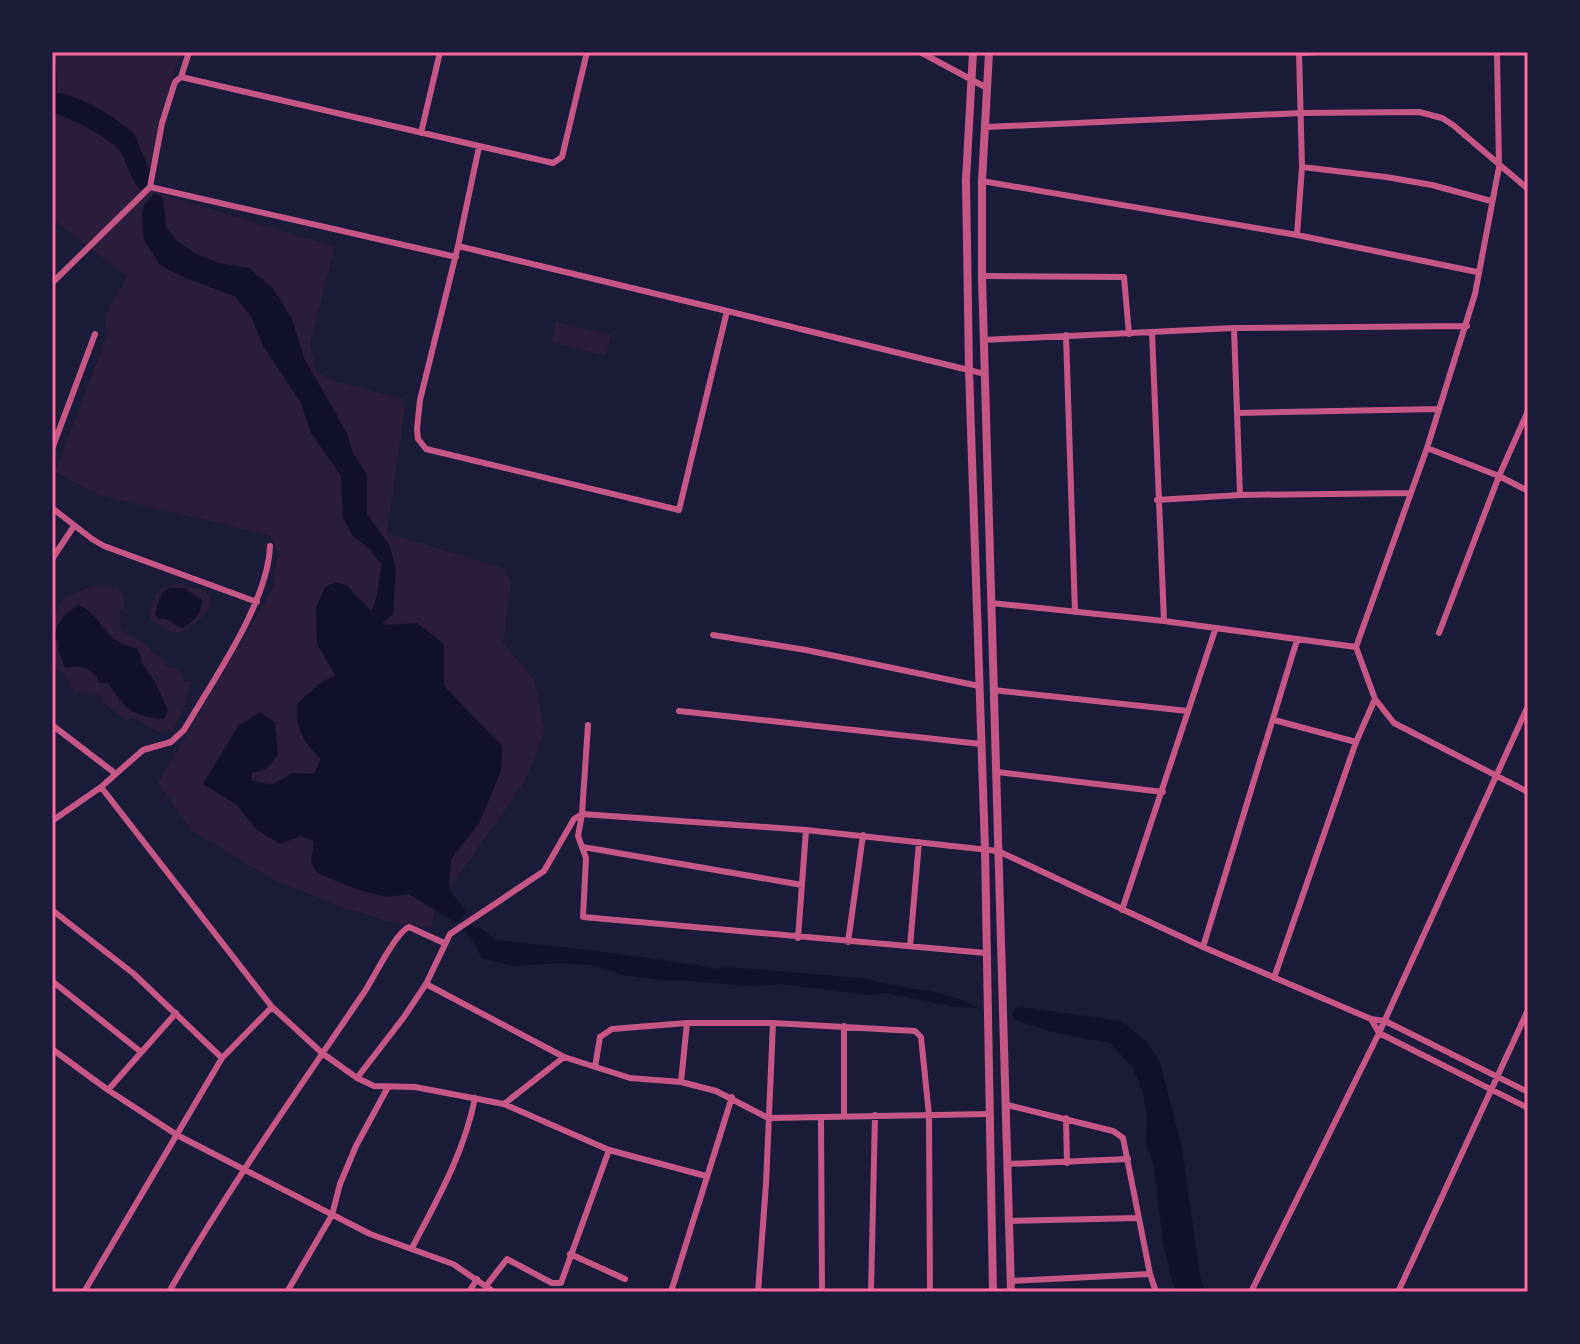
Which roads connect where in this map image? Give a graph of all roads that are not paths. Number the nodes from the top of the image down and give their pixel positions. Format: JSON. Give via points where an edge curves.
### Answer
{"nodes":[{"id":1,"x":189,"y":52,"type":"edge"},
{"id":2,"x":440,"y":52,"type":"edge"},
{"id":3,"x":587,"y":52,"type":"edge"},
{"id":4,"x":920,"y":52,"type":"edge"},
{"id":5,"x":973,"y":52,"type":"edge"},
{"id":6,"x":989,"y":52,"type":"edge"},
{"id":7,"x":1299,"y":52,"type":"edge"},
{"id":8,"x":1318,"y":52,"type":"edge"},
{"id":9,"x":1497,"y":52,"type":"edge"},
{"id":10,"x":181,"y":77,"type":"junction"},
{"id":11,"x":972,"y":80,"type":"junction"},
{"id":12,"x":987,"y":88,"type":"junction"},
{"id":13,"x":1302,"y":113,"type":"junction"},
{"id":14,"x":986,"y":127,"type":"junction"},
{"id":15,"x":421,"y":133,"type":"junction"},
{"id":16,"x":479,"y":147,"type":"junction"},
{"id":17,"x":1302,"y":167,"type":"junction"},
{"id":18,"x":1499,"y":167,"type":"junction"},
{"id":19,"x":982,"y":181,"type":"junction"},
{"id":20,"x":150,"y":187,"type":"junction"},
{"id":21,"x":1528,"y":189,"type":"edge"},
{"id":22,"x":1491,"y":201,"type":"junction"},
{"id":23,"x":1297,"y":235,"type":"junction"},
{"id":24,"x":458,"y":246,"type":"junction"},
{"id":25,"x":456,"y":257,"type":"junction"},
{"id":26,"x":1477,"y":272,"type":"junction"},
{"id":27,"x":982,"y":276,"type":"junction"},
{"id":28,"x":52,"y":283,"type":"edge"},
{"id":29,"x":727,"y":311,"type":"junction"},
{"id":30,"x":1467,"y":326,"type":"junction"},
{"id":31,"x":1234,"y":328,"type":"junction"},
{"id":32,"x":1152,"y":333,"type":"junction"},
{"id":33,"x":95,"y":334,"type":"dead end"},
{"id":34,"x":1129,"y":334,"type":"junction"},
{"id":35,"x":1066,"y":335,"type":"junction"},
{"id":36,"x":983,"y":340,"type":"junction"},
{"id":37,"x":969,"y":370,"type":"junction"},
{"id":38,"x":985,"y":374,"type":"junction"},
{"id":39,"x":1438,"y":409,"type":"junction"},
{"id":40,"x":1528,"y":411,"type":"edge"},
{"id":41,"x":1237,"y":413,"type":"junction"},
{"id":42,"x":1427,"y":448,"type":"junction"},
{"id":43,"x":52,"y":449,"type":"edge"},
{"id":44,"x":1499,"y":476,"type":"junction"},
{"id":45,"x":1528,"y":491,"type":"edge"},
{"id":46,"x":1409,"y":493,"type":"junction"},
{"id":47,"x":1240,"y":495,"type":"junction"},
{"id":48,"x":1157,"y":500,"type":"junction"},
{"id":49,"x":52,"y":508,"type":"edge"},
{"id":50,"x":989,"y":513,"type":"junction"},
{"id":51,"x":975,"y":514,"type":"junction"},
{"id":52,"x":74,"y":526,"type":"junction"},
{"id":53,"x":990,"y":540,"type":"junction"},
{"id":54,"x":976,"y":541,"type":"junction"},
{"id":55,"x":270,"y":546,"type":"dead end"},
{"id":56,"x":52,"y":559,"type":"edge"},
{"id":57,"x":257,"y":602,"type":"junction"},
{"id":58,"x":991,"y":603,"type":"junction"},
{"id":59,"x":1075,"y":612,"type":"junction"},
{"id":60,"x":1164,"y":621,"type":"junction"},
{"id":61,"x":1215,"y":630,"type":"junction"},
{"id":62,"x":1439,"y":633,"type":"dead end"},
{"id":63,"x":713,"y":635,"type":"dead end"},
{"id":64,"x":1297,"y":640,"type":"junction"},
{"id":65,"x":1356,"y":647,"type":"junction"},
{"id":66,"x":979,"y":686,"type":"junction"},
{"id":67,"x":993,"y":690,"type":"junction"},
{"id":68,"x":1375,"y":699,"type":"junction"},
{"id":69,"x":1528,"y":706,"type":"edge"},
{"id":70,"x":679,"y":711,"type":"dead end"},
{"id":71,"x":1188,"y":711,"type":"junction"},
{"id":72,"x":1274,"y":720,"type":"junction"},
{"id":73,"x":52,"y":725,"type":"edge"},
{"id":74,"x":588,"y":725,"type":"dead end"},
{"id":75,"x":1356,"y":742,"type":"junction"},
{"id":76,"x":981,"y":744,"type":"junction"},
{"id":77,"x":997,"y":772,"type":"junction"},
{"id":78,"x":116,"y":774,"type":"junction"},
{"id":79,"x":1495,"y":776,"type":"junction"},
{"id":80,"x":101,"y":787,"type":"junction"},
{"id":81,"x":1163,"y":792,"type":"junction"},
{"id":82,"x":1528,"y":792,"type":"edge"},
{"id":83,"x":582,"y":814,"type":"junction"},
{"id":84,"x":52,"y":821,"type":"edge"},
{"id":85,"x":806,"y":830,"type":"junction"},
{"id":86,"x":863,"y":835,"type":"junction"},
{"id":87,"x":919,"y":842,"type":"junction"},
{"id":88,"x":583,"y":847,"type":"junction"},
{"id":89,"x":985,"y":849,"type":"junction"},
{"id":90,"x":998,"y":851,"type":"junction"},
{"id":91,"x":802,"y":885,"type":"junction"},
{"id":92,"x":52,"y":910,"type":"edge"},
{"id":93,"x":1122,"y":910,"type":"junction"},
{"id":94,"x":798,"y":938,"type":"junction"},
{"id":95,"x":848,"y":942,"type":"junction"},
{"id":96,"x":444,"y":943,"type":"junction"},
{"id":97,"x":910,"y":946,"type":"junction"},
{"id":98,"x":1203,"y":947,"type":"junction"},
{"id":99,"x":986,"y":953,"type":"junction"},
{"id":100,"x":1274,"y":978,"type":"junction"},
{"id":101,"x":52,"y":981,"type":"edge"},
{"id":102,"x":426,"y":984,"type":"junction"},
{"id":103,"x":272,"y":1007,"type":"junction"},
{"id":104,"x":1528,"y":1010,"type":"edge"},
{"id":105,"x":176,"y":1013,"type":"junction"},
{"id":106,"x":1371,"y":1019,"type":"junction"},
{"id":107,"x":1385,"y":1021,"type":"junction"},
{"id":108,"x":687,"y":1023,"type":"junction"},
{"id":109,"x":773,"y":1023,"type":"junction"},
{"id":110,"x":844,"y":1026,"type":"junction"},
{"id":111,"x":1379,"y":1033,"type":"junction"},
{"id":112,"x":52,"y":1049,"type":"edge"},
{"id":113,"x":141,"y":1052,"type":"junction"},
{"id":114,"x":322,"y":1053,"type":"junction"},
{"id":115,"x":564,"y":1057,"type":"junction"},
{"id":116,"x":222,"y":1058,"type":"junction"},
{"id":117,"x":595,"y":1067,"type":"junction"},
{"id":118,"x":357,"y":1078,"type":"junction"},
{"id":119,"x":1497,"y":1078,"type":"junction"},
{"id":120,"x":681,"y":1082,"type":"junction"},
{"id":121,"x":388,"y":1087,"type":"junction"},
{"id":122,"x":108,"y":1090,"type":"junction"},
{"id":123,"x":1491,"y":1091,"type":"junction"},
{"id":124,"x":1528,"y":1092,"type":"edge"},
{"id":125,"x":732,"y":1097,"type":"junction"},
{"id":126,"x":475,"y":1098,"type":"junction"},
{"id":127,"x":504,"y":1104,"type":"junction"},
{"id":128,"x":1007,"y":1105,"type":"junction"},
{"id":129,"x":1528,"y":1108,"type":"edge"},
{"id":130,"x":990,"y":1114,"type":"junction"},
{"id":131,"x":844,"y":1115,"type":"junction"},
{"id":132,"x":875,"y":1115,"type":"junction"},
{"id":133,"x":929,"y":1115,"type":"junction"},
{"id":134,"x":768,"y":1118,"type":"junction"},
{"id":135,"x":821,"y":1118,"type":"junction"},
{"id":136,"x":1066,"y":1118,"type":"junction"},
{"id":137,"x":177,"y":1135,"type":"junction"},
{"id":138,"x":609,"y":1150,"type":"junction"},
{"id":139,"x":1128,"y":1159,"type":"junction"},
{"id":140,"x":1067,"y":1163,"type":"junction"},
{"id":141,"x":1008,"y":1164,"type":"junction"},
{"id":142,"x":244,"y":1169,"type":"junction"},
{"id":143,"x":706,"y":1176,"type":"junction"},
{"id":144,"x":332,"y":1215,"type":"junction"},
{"id":145,"x":1139,"y":1218,"type":"junction"},
{"id":146,"x":1010,"y":1221,"type":"junction"},
{"id":147,"x":412,"y":1248,"type":"junction"},
{"id":148,"x":570,"y":1254,"type":"junction"},
{"id":149,"x":1150,"y":1274,"type":"junction"},
{"id":150,"x":477,"y":1279,"type":"junction"},
{"id":151,"x":625,"y":1279,"type":"dead end"},
{"id":152,"x":1010,"y":1281,"type":"junction"},
{"id":153,"x":486,"y":1286,"type":"junction"},
{"id":154,"x":84,"y":1292,"type":"edge"},
{"id":155,"x":169,"y":1292,"type":"edge"},
{"id":156,"x":287,"y":1292,"type":"edge"},
{"id":157,"x":469,"y":1292,"type":"edge"},
{"id":158,"x":494,"y":1292,"type":"edge"},
{"id":159,"x":671,"y":1292,"type":"edge"},
{"id":160,"x":758,"y":1292,"type":"edge"},
{"id":161,"x":822,"y":1292,"type":"edge"},
{"id":162,"x":871,"y":1292,"type":"edge"},
{"id":163,"x":930,"y":1292,"type":"edge"},
{"id":164,"x":993,"y":1292,"type":"edge"},
{"id":165,"x":1011,"y":1292,"type":"edge"},
{"id":166,"x":1156,"y":1292,"type":"edge"},
{"id":167,"x":1251,"y":1292,"type":"edge"},
{"id":168,"x":1398,"y":1292,"type":"edge"}],
"edges":[{"from":1,"to":10,"type":"street"},
{"from":2,"to":15,"type":"street"},
{"from":3,"to":16,"type":"street","via":[[559,161]]},
{"from":4,"to":11,"type":"street"},
{"from":5,"to":11,"type":"street"},
{"from":6,"to":12,"type":"street"},
{"from":7,"to":8,"type":"street"},
{"from":7,"to":13,"type":"street"},
{"from":9,"to":18,"type":"street"},
{"from":10,"to":15,"type":"street"},
{"from":10,"to":20,"type":"street","via":[[162,123]]},
{"from":11,"to":12,"type":"street"},
{"from":11,"to":37,"type":"street","via":[[966,180]]},
{"from":12,"to":14,"type":"street"},
{"from":13,"to":14,"type":"street"},
{"from":13,"to":17,"type":"street"},
{"from":13,"to":18,"type":"street","via":[[1431,115],[1453,125]]},
{"from":14,"to":19,"type":"street"},
{"from":15,"to":16,"type":"street"},
{"from":16,"to":24,"type":"street"},
{"from":17,"to":22,"type":"street","via":[[1432,185]]},
{"from":17,"to":23,"type":"street"},
{"from":18,"to":21,"type":"street"},
{"from":18,"to":22,"type":"street"},
{"from":19,"to":23,"type":"street"},
{"from":19,"to":27,"type":"street"},
{"from":20,"to":25,"type":"street"},
{"from":20,"to":28,"type":"street"},
{"from":22,"to":26,"type":"street"},
{"from":23,"to":26,"type":"street"},
{"from":24,"to":25,"type":"street"},
{"from":24,"to":29,"type":"street"},
{"from":25,"to":29,"type":"street","via":[[420,400],[421,445],[679,510]]},
{"from":26,"to":30,"type":"street"},
{"from":27,"to":34,"type":"street","via":[[1124,277]]},
{"from":27,"to":36,"type":"street"},
{"from":29,"to":37,"type":"street"},
{"from":30,"to":31,"type":"street"},
{"from":30,"to":39,"type":"street"},
{"from":31,"to":32,"type":"street"},
{"from":31,"to":41,"type":"street"},
{"from":32,"to":34,"type":"street"},
{"from":32,"to":48,"type":"street"},
{"from":33,"to":43,"type":"street"},
{"from":34,"to":35,"type":"street"},
{"from":35,"to":36,"type":"street"},
{"from":35,"to":59,"type":"street"},
{"from":36,"to":38,"type":"street"},
{"from":37,"to":38,"type":"street"},
{"from":37,"to":51,"type":"street"},
{"from":38,"to":50,"type":"street"},
{"from":39,"to":41,"type":"street"},
{"from":39,"to":42,"type":"street"},
{"from":40,"to":44,"type":"street"},
{"from":41,"to":47,"type":"street"},
{"from":42,"to":44,"type":"street"},
{"from":42,"to":46,"type":"street"},
{"from":44,"to":45,"type":"street"},
{"from":44,"to":62,"type":"street"},
{"from":46,"to":47,"type":"street"},
{"from":46,"to":65,"type":"street"},
{"from":47,"to":48,"type":"street"},
{"from":48,"to":60,"type":"street"},
{"from":49,"to":52,"type":"street"},
{"from":50,"to":51,"type":"street"},
{"from":50,"to":53,"type":"street"},
{"from":51,"to":54,"type":"street"},
{"from":52,"to":56,"type":"street"},
{"from":52,"to":57,"type":"street","via":[[104,546]]},
{"from":53,"to":54,"type":"street"},
{"from":53,"to":58,"type":"street"},
{"from":54,"to":66,"type":"street"},
{"from":55,"to":57,"type":"street"},
{"from":57,"to":78,"type":"street","via":[[184,730],[171,742],[143,750]]},
{"from":58,"to":59,"type":"street"},
{"from":58,"to":67,"type":"street"},
{"from":59,"to":60,"type":"street"},
{"from":60,"to":61,"type":"street"},
{"from":61,"to":64,"type":"street"},
{"from":61,"to":71,"type":"street"},
{"from":63,"to":66,"type":"street"},
{"from":64,"to":65,"type":"street"},
{"from":64,"to":72,"type":"street"},
{"from":65,"to":68,"type":"street"},
{"from":66,"to":76,"type":"street"},
{"from":67,"to":71,"type":"street"},
{"from":67,"to":77,"type":"street"},
{"from":68,"to":75,"type":"street"},
{"from":68,"to":79,"type":"street","via":[[1394,723]]},
{"from":69,"to":79,"type":"street"},
{"from":70,"to":76,"type":"street"},
{"from":71,"to":81,"type":"street"},
{"from":72,"to":75,"type":"street"},
{"from":72,"to":98,"type":"street"},
{"from":73,"to":78,"type":"street"},
{"from":74,"to":83,"type":"street"},
{"from":75,"to":100,"type":"street"},
{"from":76,"to":89,"type":"street"},
{"from":77,"to":81,"type":"street"},
{"from":77,"to":90,"type":"street"},
{"from":78,"to":80,"type":"street"},
{"from":79,"to":82,"type":"street"},
{"from":79,"to":107,"type":"street"},
{"from":80,"to":84,"type":"street"},
{"from":80,"to":103,"type":"street"},
{"from":81,"to":93,"type":"street"},
{"from":83,"to":85,"type":"street"},
{"from":83,"to":88,"type":"street","via":[[578,836]]},
{"from":83,"to":96,"type":"street","via":[[544,871],[461,925]]},
{"from":85,"to":86,"type":"street"},
{"from":85,"to":91,"type":"street"},
{"from":86,"to":87,"type":"street"},
{"from":86,"to":95,"type":"street"},
{"from":87,"to":89,"type":"street"},
{"from":87,"to":97,"type":"street"},
{"from":88,"to":91,"type":"street"},
{"from":88,"to":94,"type":"street","via":[[582,916]]},
{"from":89,"to":90,"type":"street"},
{"from":89,"to":99,"type":"street"},
{"from":90,"to":93,"type":"street"},
{"from":90,"to":128,"type":"street"},
{"from":91,"to":94,"type":"street"},
{"from":92,"to":105,"type":"street"},
{"from":93,"to":98,"type":"street"},
{"from":94,"to":95,"type":"street"},
{"from":95,"to":97,"type":"street"},
{"from":96,"to":102,"type":"street"},
{"from":96,"to":114,"type":"street","via":[[404,928]]},
{"from":97,"to":99,"type":"street"},
{"from":98,"to":100,"type":"street"},
{"from":99,"to":130,"type":"street"},
{"from":100,"to":106,"type":"street"},
{"from":101,"to":113,"type":"street"},
{"from":102,"to":115,"type":"street"},
{"from":102,"to":118,"type":"street"},
{"from":103,"to":114,"type":"street"},
{"from":103,"to":116,"type":"street"},
{"from":104,"to":119,"type":"street"},
{"from":105,"to":113,"type":"street"},
{"from":105,"to":116,"type":"street"},
{"from":106,"to":107,"type":"street"},
{"from":106,"to":111,"type":"street"},
{"from":107,"to":111,"type":"street"},
{"from":107,"to":119,"type":"street"},
{"from":108,"to":109,"type":"street"},
{"from":108,"to":117,"type":"street","via":[[612,1029],[600,1037]]},
{"from":108,"to":120,"type":"street"},
{"from":109,"to":110,"type":"street"},
{"from":109,"to":134,"type":"street"},
{"from":110,"to":131,"type":"street"},
{"from":110,"to":133,"type":"street","via":[[915,1031],[921,1037]]},
{"from":111,"to":123,"type":"street"},
{"from":111,"to":167,"type":"street"},
{"from":112,"to":122,"type":"street"},
{"from":113,"to":122,"type":"street"},
{"from":114,"to":118,"type":"street"},
{"from":114,"to":142,"type":"street"},
{"from":115,"to":117,"type":"street"},
{"from":115,"to":127,"type":"street"},
{"from":116,"to":137,"type":"street"},
{"from":117,"to":120,"type":"street","via":[[630,1078]]},
{"from":118,"to":121,"type":"street"},
{"from":119,"to":123,"type":"street"},
{"from":119,"to":124,"type":"street"},
{"from":120,"to":125,"type":"street"},
{"from":121,"to":126,"type":"street"},
{"from":121,"to":144,"type":"street","via":[[356,1146]]},
{"from":122,"to":137,"type":"street"},
{"from":123,"to":129,"type":"street"},
{"from":123,"to":168,"type":"street"},
{"from":125,"to":134,"type":"street"},
{"from":125,"to":143,"type":"street"},
{"from":126,"to":127,"type":"street"},
{"from":126,"to":147,"type":"street","via":[[458,1157]]},
{"from":127,"to":138,"type":"street"},
{"from":128,"to":136,"type":"street"},
{"from":128,"to":141,"type":"street"},
{"from":130,"to":133,"type":"street"},
{"from":130,"to":164,"type":"street"},
{"from":131,"to":132,"type":"street"},
{"from":131,"to":135,"type":"street"},
{"from":132,"to":133,"type":"street"},
{"from":132,"to":162,"type":"street"},
{"from":133,"to":163,"type":"street"},
{"from":134,"to":135,"type":"street"},
{"from":134,"to":160,"type":"street"},
{"from":135,"to":161,"type":"street"},
{"from":136,"to":139,"type":"street","via":[[1119,1134]]},
{"from":136,"to":140,"type":"street"},
{"from":137,"to":142,"type":"street"},
{"from":137,"to":154,"type":"street"},
{"from":138,"to":143,"type":"street"},
{"from":138,"to":148,"type":"street"},
{"from":139,"to":140,"type":"street"},
{"from":139,"to":145,"type":"street"},
{"from":140,"to":141,"type":"street"},
{"from":141,"to":146,"type":"street"},
{"from":142,"to":144,"type":"street"},
{"from":142,"to":155,"type":"street"},
{"from":143,"to":159,"type":"street"},
{"from":144,"to":147,"type":"street"},
{"from":144,"to":156,"type":"street"},
{"from":145,"to":146,"type":"street"},
{"from":145,"to":149,"type":"street"},
{"from":146,"to":152,"type":"street"},
{"from":147,"to":150,"type":"street"},
{"from":148,"to":151,"type":"street"},
{"from":148,"to":153,"type":"street","via":[[561,1283],[507,1259]]},
{"from":149,"to":152,"type":"street"},
{"from":149,"to":166,"type":"street"},
{"from":150,"to":153,"type":"street"},
{"from":150,"to":157,"type":"street"},
{"from":152,"to":165,"type":"street"},
{"from":153,"to":158,"type":"street"}]}
